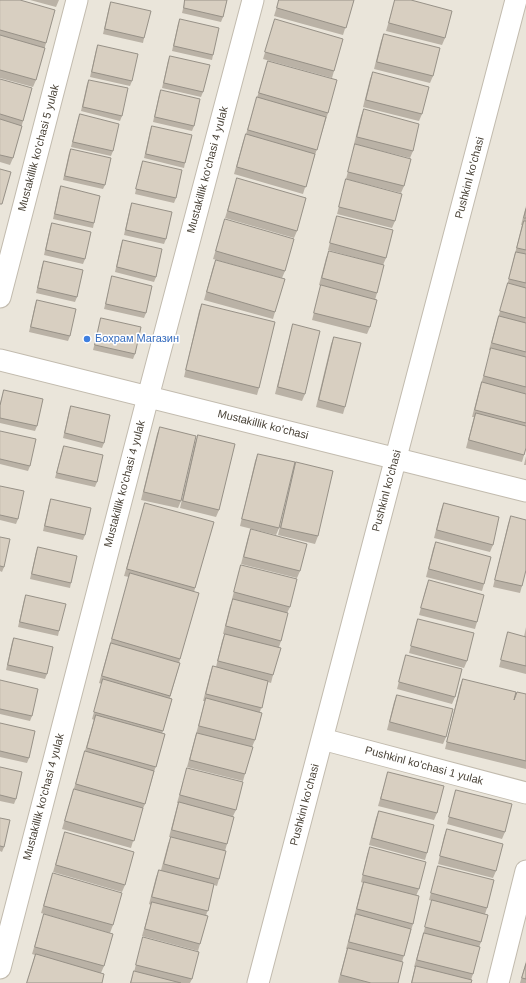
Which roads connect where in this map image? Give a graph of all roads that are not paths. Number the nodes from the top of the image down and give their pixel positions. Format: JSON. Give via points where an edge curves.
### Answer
{"nodes":[{"id":1,"x":77,"y":0,"type":"edge"},
{"id":2,"x":253,"y":0,"type":"edge"},
{"id":3,"x":516,"y":0,"type":"edge"},
{"id":4,"x":0,"y":297,"type":"edge"},
{"id":5,"x":0,"y":360,"type":"edge"},
{"id":6,"x":148,"y":396,"type":"junction"},
{"id":7,"x":396,"y":458,"type":"junction"},
{"id":8,"x":526,"y":491,"type":"edge"},
{"id":9,"x":322,"y":739,"type":"junction"},
{"id":10,"x":526,"y":793,"type":"edge"},
{"id":11,"x":526,"y":871,"type":"edge"},
{"id":12,"x":0,"y":968,"type":"edge"},
{"id":13,"x":258,"y":983,"type":"edge"},
{"id":14,"x":498,"y":983,"type":"edge"}],
"edges":[{"from":1,"to":4,"type":"street","name":"Mustakillik ko'chasi 5 yulak"},
{"from":2,"to":6,"type":"street","name":"Mustakillik ko'chasi 4 yulak"},
{"from":3,"to":7,"type":"street","name":"Pushkinl ko'chasi"},
{"from":5,"to":6,"type":"street","name":"Mustakillik ko'chasi"},
{"from":6,"to":7,"type":"street","name":"Mustakillik ko'chasi"},
{"from":6,"to":12,"type":"street","name":"Mustakillik ko'chasi 4 yulak"},
{"from":7,"to":8,"type":"street","name":"Mustakillik ko'chasi"},
{"from":7,"to":9,"type":"street","name":"Pushkinl ko'chasi"},
{"from":9,"to":10,"type":"street","name":"Pushkinl ko'chasi 1 yulak"},
{"from":9,"to":13,"type":"street","name":"Pushkinl ko'chasi"},
{"from":11,"to":14,"type":"street"}]}
